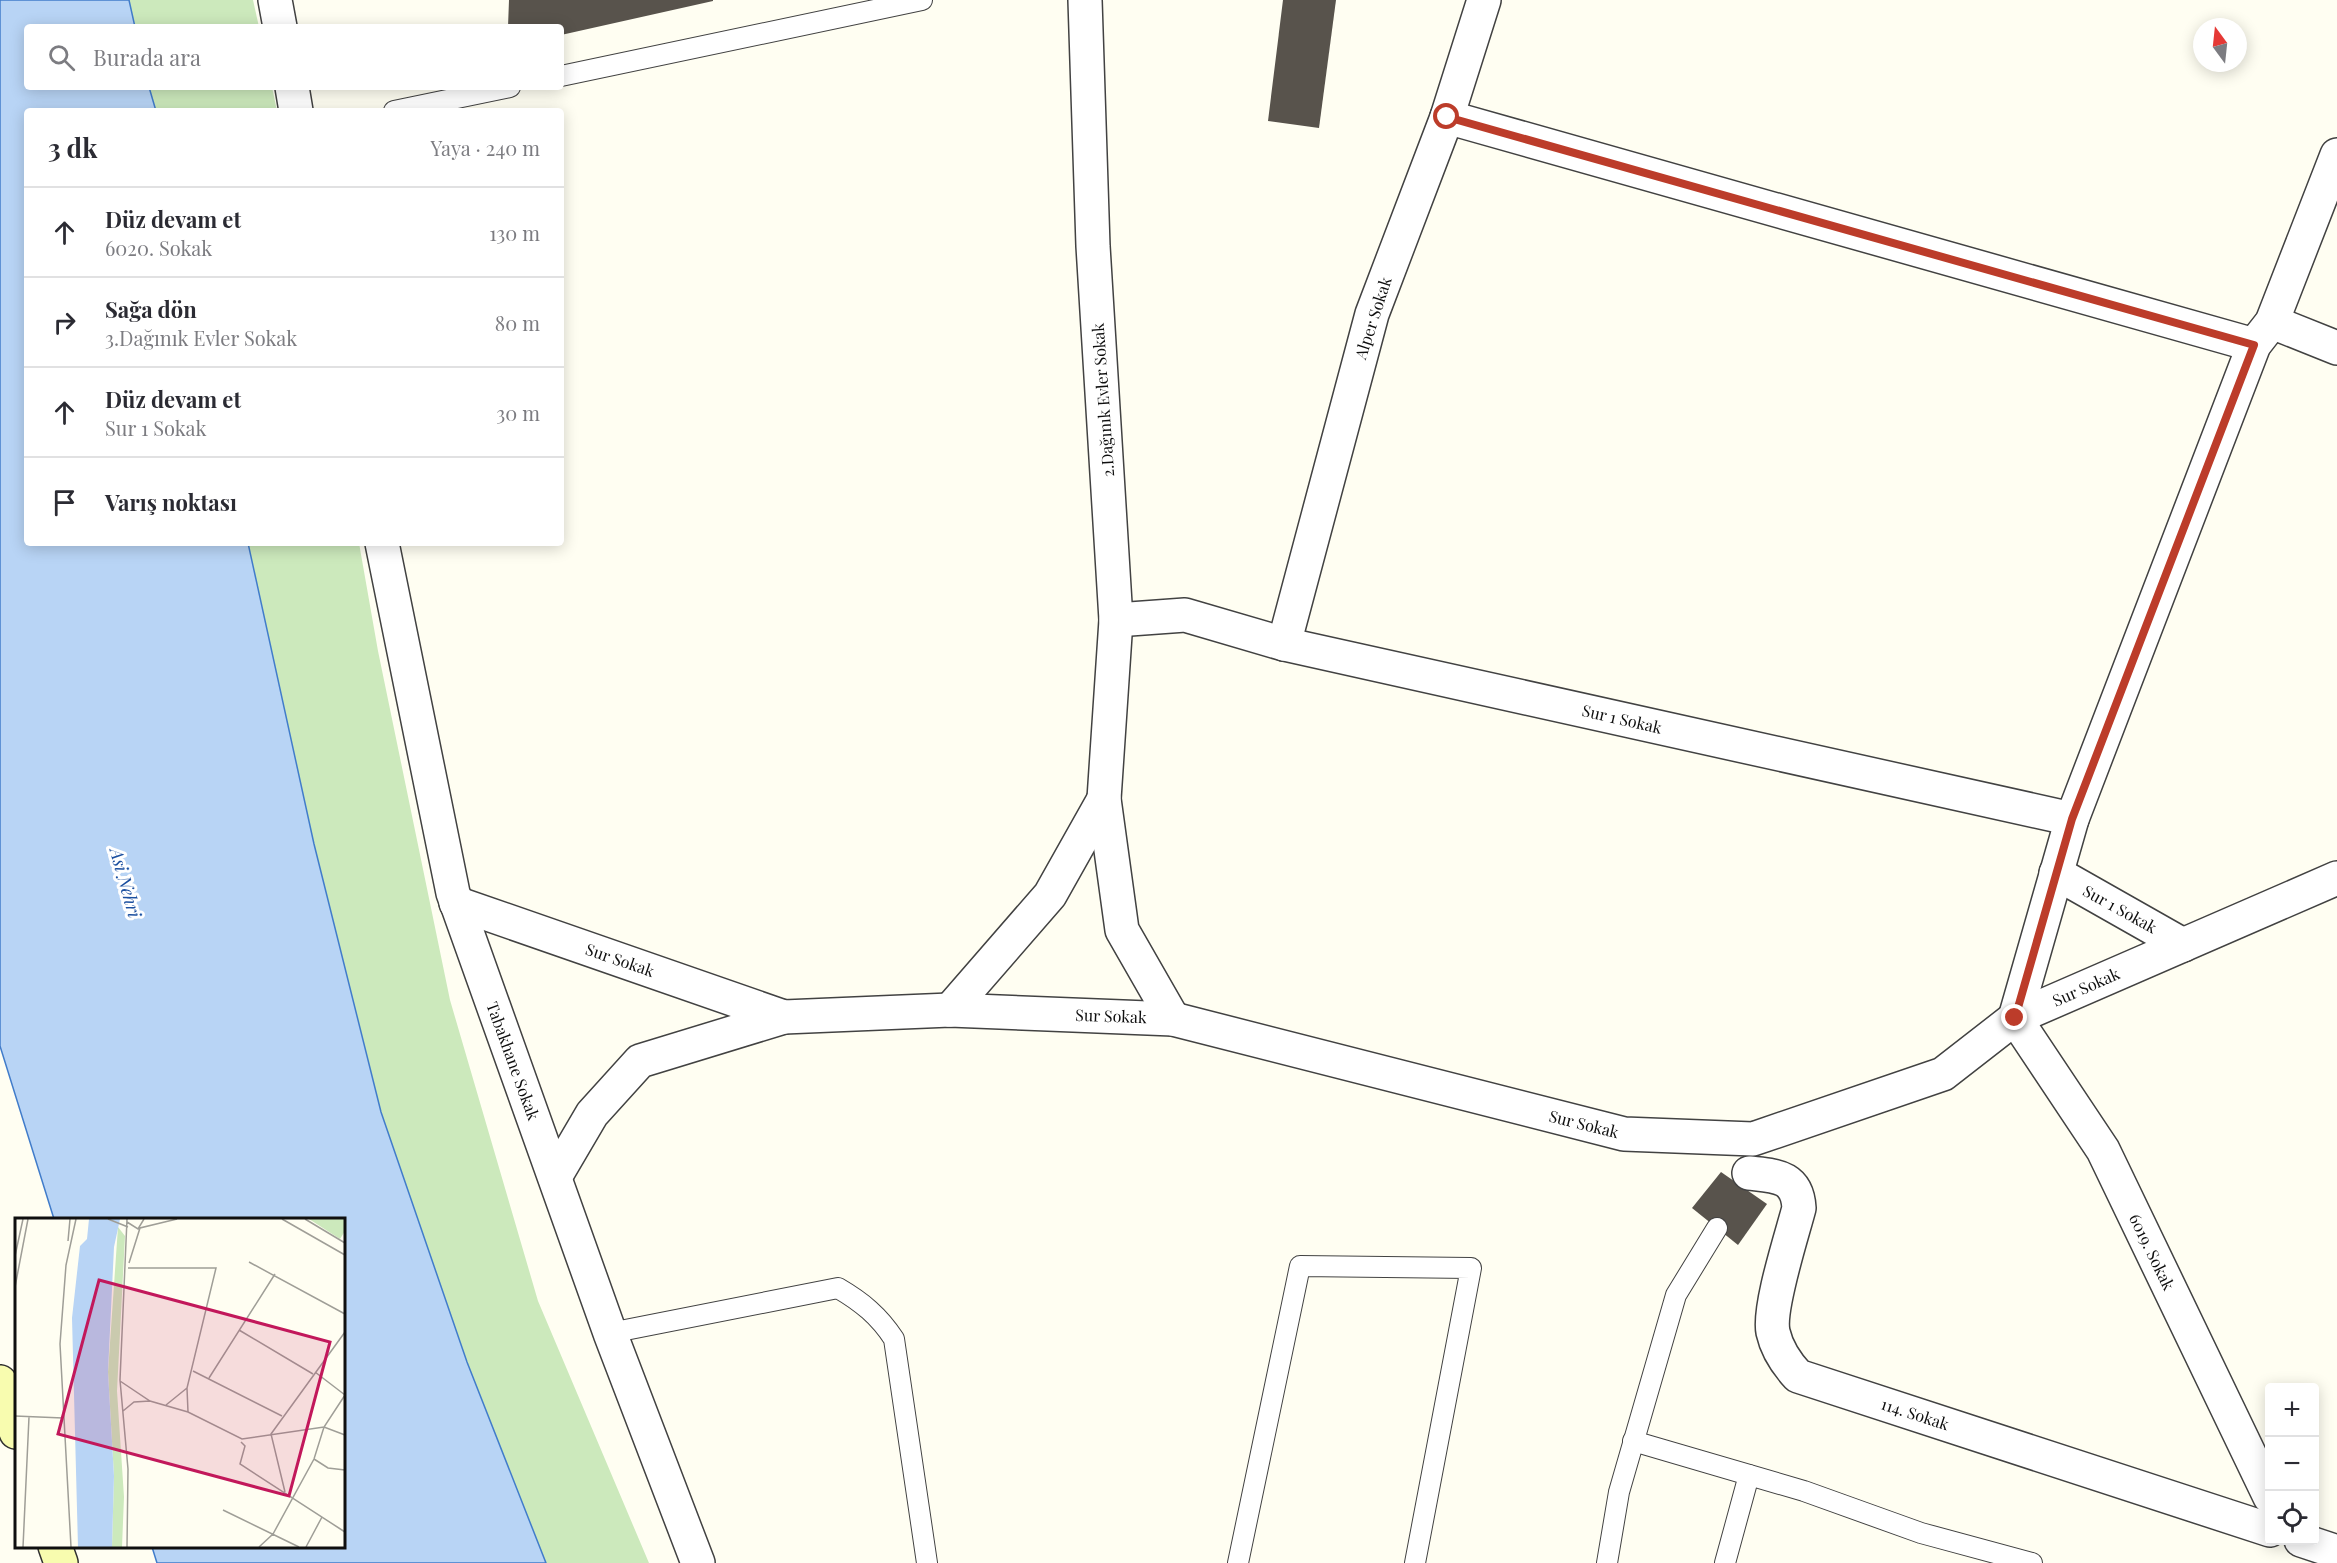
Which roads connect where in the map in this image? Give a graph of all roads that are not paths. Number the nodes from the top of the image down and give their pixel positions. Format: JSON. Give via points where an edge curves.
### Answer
{"nodes":[{"id":1,"x":275,"y":0,"type":"edge"},
{"id":2,"x":922,"y":0,"type":"edge"},
{"id":3,"x":1085,"y":0,"type":"edge"},
{"id":4,"x":1484,"y":0,"type":"edge"},
{"id":5,"x":279,"y":24,"type":"edge"},
{"id":6,"x":564,"y":75,"type":"edge"},
{"id":7,"x":292,"y":90,"type":"edge"},
{"id":8,"x":496,"y":90,"type":"edge"},
{"id":9,"x":296,"y":108,"type":"edge"},
{"id":10,"x":408,"y":108,"type":"edge"},
{"id":11,"x":1447,"y":117,"type":"junction"},
{"id":12,"x":2337,"y":154,"type":"edge"},
{"id":13,"x":2263,"y":333,"type":"junction"},
{"id":14,"x":2337,"y":348,"type":"edge"},
{"id":15,"x":383,"y":546,"type":"edge"},
{"id":16,"x":1116,"y":620,"type":"junction"},
{"id":17,"x":1284,"y":644,"type":"junction"},
{"id":18,"x":1104,"y":799,"type":"junction"},
{"id":19,"x":2072,"y":819,"type":"junction"},
{"id":20,"x":2056,"y":873,"type":"junction"},
{"id":21,"x":2337,"y":878,"type":"edge"},
{"id":22,"x":456,"y":903,"type":"junction"},
{"id":23,"x":2183,"y":945,"type":"junction"},
{"id":24,"x":950,"y":1010,"type":"junction"},
{"id":25,"x":784,"y":1017,"type":"junction"},
{"id":26,"x":2015,"y":1018,"type":"junction"},
{"id":27,"x":1173,"y":1019,"type":"junction"},
{"id":28,"x":1753,"y":1139,"type":"junction"},
{"id":29,"x":555,"y":1177,"type":"junction"},
{"id":30,"x":1748,"y":1182,"type":"joint"},
{"id":31,"x":1717,"y":1228,"type":"dead end"},
{"id":32,"x":610,"y":1333,"type":"junction"},
{"id":33,"x":2,"y":1392,"type":"edge"},
{"id":34,"x":15,"y":1429,"type":"edge"},
{"id":35,"x":1633,"y":1441,"type":"junction"},
{"id":36,"x":1749,"y":1474,"type":"junction"},
{"id":37,"x":2267,"y":1491,"type":"edge"},
{"id":38,"x":2265,"y":1528,"type":"edge"},
{"id":39,"x":2316,"y":1545,"type":"edge"},
{"id":40,"x":56,"y":1548,"type":"edge"},
{"id":41,"x":2337,"y":1552,"type":"edge"},
{"id":42,"x":60,"y":1563,"type":"edge"},
{"id":43,"x":698,"y":1563,"type":"edge"},
{"id":44,"x":927,"y":1563,"type":"edge"},
{"id":45,"x":1238,"y":1563,"type":"edge"},
{"id":46,"x":1415,"y":1563,"type":"edge"},
{"id":47,"x":1607,"y":1563,"type":"edge"},
{"id":48,"x":1725,"y":1563,"type":"edge"},
{"id":49,"x":2032,"y":1563,"type":"edge"}],
"edges":[{"from":1,"to":5,"type":"street"},
{"from":2,"to":6,"type":"lane"},
{"from":3,"to":16,"type":"street","name":"2.Dağınık Evler Sokak","via":[[1093,246]]},
{"from":4,"to":11,"type":"street","name":"Alper Sokak"},
{"from":7,"to":9,"type":"street"},
{"from":8,"to":10,"type":"lane"},
{"from":11,"to":13,"type":"street"},
{"from":11,"to":17,"type":"street","name":"Alper Sokak","via":[[1372,314]]},
{"from":12,"to":13,"type":"street"},
{"from":13,"to":14,"type":"street"},
{"from":13,"to":19,"type":"street"},
{"from":15,"to":22,"type":"street","name":"Tabakhane Sokak"},
{"from":16,"to":17,"type":"street","name":"Sur 1 Sokak","via":[[1185,615]]},
{"from":16,"to":18,"type":"street","name":"2.Dağınık Evler Sokak"},
{"from":17,"to":19,"type":"street","name":"Sur 1 Sokak"},
{"from":18,"to":24,"type":"street","name":"2.Dağınık Evler Sokak","via":[[1050,895]]},
{"from":18,"to":27,"type":"street","name":"2.Dağınık Evler Sokak","via":[[1122,930]]},
{"from":19,"to":20,"type":"street"},
{"from":20,"to":23,"type":"street","name":"Sur 1 Sokak"},
{"from":20,"to":26,"type":"street"},
{"from":21,"to":23,"type":"street","name":"Sur Sokak"},
{"from":22,"to":25,"type":"street","name":"Sur Sokak"},
{"from":22,"to":29,"type":"street","name":"Tabakhane Sokak"},
{"from":23,"to":26,"type":"street","name":"Sur Sokak"},
{"from":24,"to":25,"type":"street","name":"Sur Sokak"},
{"from":24,"to":27,"type":"street","name":"Sur Sokak"},
{"from":25,"to":29,"type":"street","name":"Sur Sokak","via":[[640,1061],[592,1114]]},
{"from":26,"to":28,"type":"street","name":"Sur Sokak","via":[[1943,1074]]},
{"from":26,"to":37,"type":"street","name":"6019. Sokak","via":[[2103,1150]]},
{"from":27,"to":28,"type":"street","name":"Sur Sokak","via":[[1624,1134]]},
{"from":28,"to":30,"type":"lane"},
{"from":29,"to":32,"type":"street","name":"Tabakhane Sokak"},
{"from":30,"to":38,"type":"street","name":"114. Sokak","via":[[1779,1176],[1789,1182],[1798,1199],[1773,1309],[1772,1330],[1778,1350],[1798,1376]]},
{"from":31,"to":35,"type":"lane","via":[[1676,1294]]},
{"from":32,"to":43,"type":"street","name":"Tabakhane Sokak"},
{"from":32,"to":44,"type":"lane","via":[[838,1288],[867,1306],[894,1339]]},
{"from":33,"to":34,"type":"main road"},
{"from":35,"to":36,"type":"lane"},
{"from":35,"to":47,"type":"lane","via":[[1619,1492]]},
{"from":36,"to":48,"type":"lane"},
{"from":36,"to":49,"type":"lane","via":[[1921,1533]]},
{"from":39,"to":41,"type":"street"},
{"from":40,"to":42,"type":"main road"},
{"from":45,"to":46,"type":"lane","via":[[1300,1266],[1471,1268]]}]}
